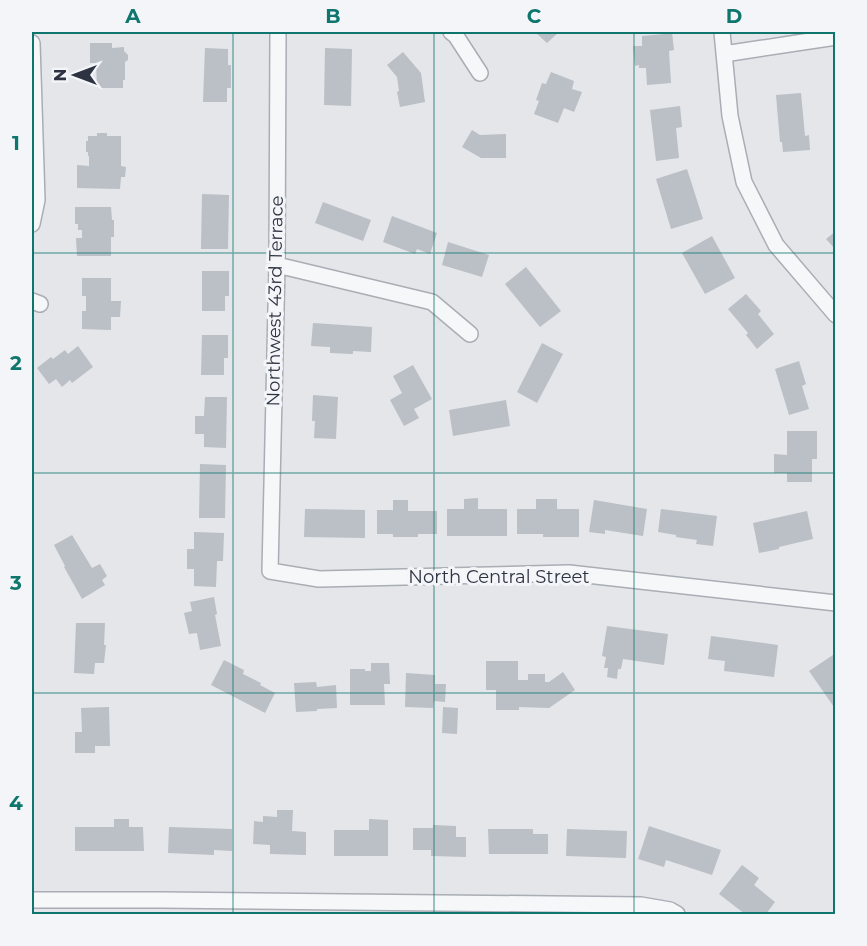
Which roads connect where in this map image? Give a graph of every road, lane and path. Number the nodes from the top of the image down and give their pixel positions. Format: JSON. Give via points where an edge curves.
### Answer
{"nodes":[{"id":1,"x":278,"y":32,"type":"edge"},
{"id":2,"x":451,"y":32,"type":"edge"},
{"id":3,"x":722,"y":32,"type":"edge"},
{"id":4,"x":836,"y":37,"type":"edge"},
{"id":5,"x":32,"y":43,"type":"edge"},
{"id":6,"x":724,"y":54,"type":"junction"},
{"id":7,"x":480,"y":73,"type":"dead end"},
{"id":8,"x":32,"y":224,"type":"edge"},
{"id":9,"x":277,"y":265,"type":"junction"},
{"id":10,"x":836,"y":315,"type":"edge"},
{"id":11,"x":470,"y":334,"type":"dead end"},
{"id":12,"x":270,"y":572,"type":"joint"},
{"id":13,"x":836,"y":603,"type":"edge"},
{"id":14,"x":32,"y":900,"type":"edge"},
{"id":15,"x":288,"y":908,"type":"edge"},
{"id":16,"x":528,"y":909,"type":"edge"},
{"id":17,"x":677,"y":915,"type":"edge"}],
"edges":[{"from":1,"to":9,"type":"street","name":"Northwest 43rd Terrace"},
{"from":2,"to":7,"type":"street"},
{"from":3,"to":6,"type":"street"},
{"from":4,"to":6,"type":"street"},
{"from":5,"to":8,"type":"street","via":[[36,200]]},
{"from":6,"to":10,"type":"street","via":[[730,116],[744,182],[776,245]]},
{"from":9,"to":11,"type":"street","via":[[432,302]]},
{"from":9,"to":12,"type":"street","name":"Northwest 43rd Terrace"},
{"from":12,"to":13,"type":"street","name":"North Central Street","via":[[319,579],[569,573]]},
{"from":14,"to":15,"type":"street","via":[[161,900]]},
{"from":15,"to":16,"type":"street"},
{"from":16,"to":17,"type":"street","via":[[641,905]]}]}
